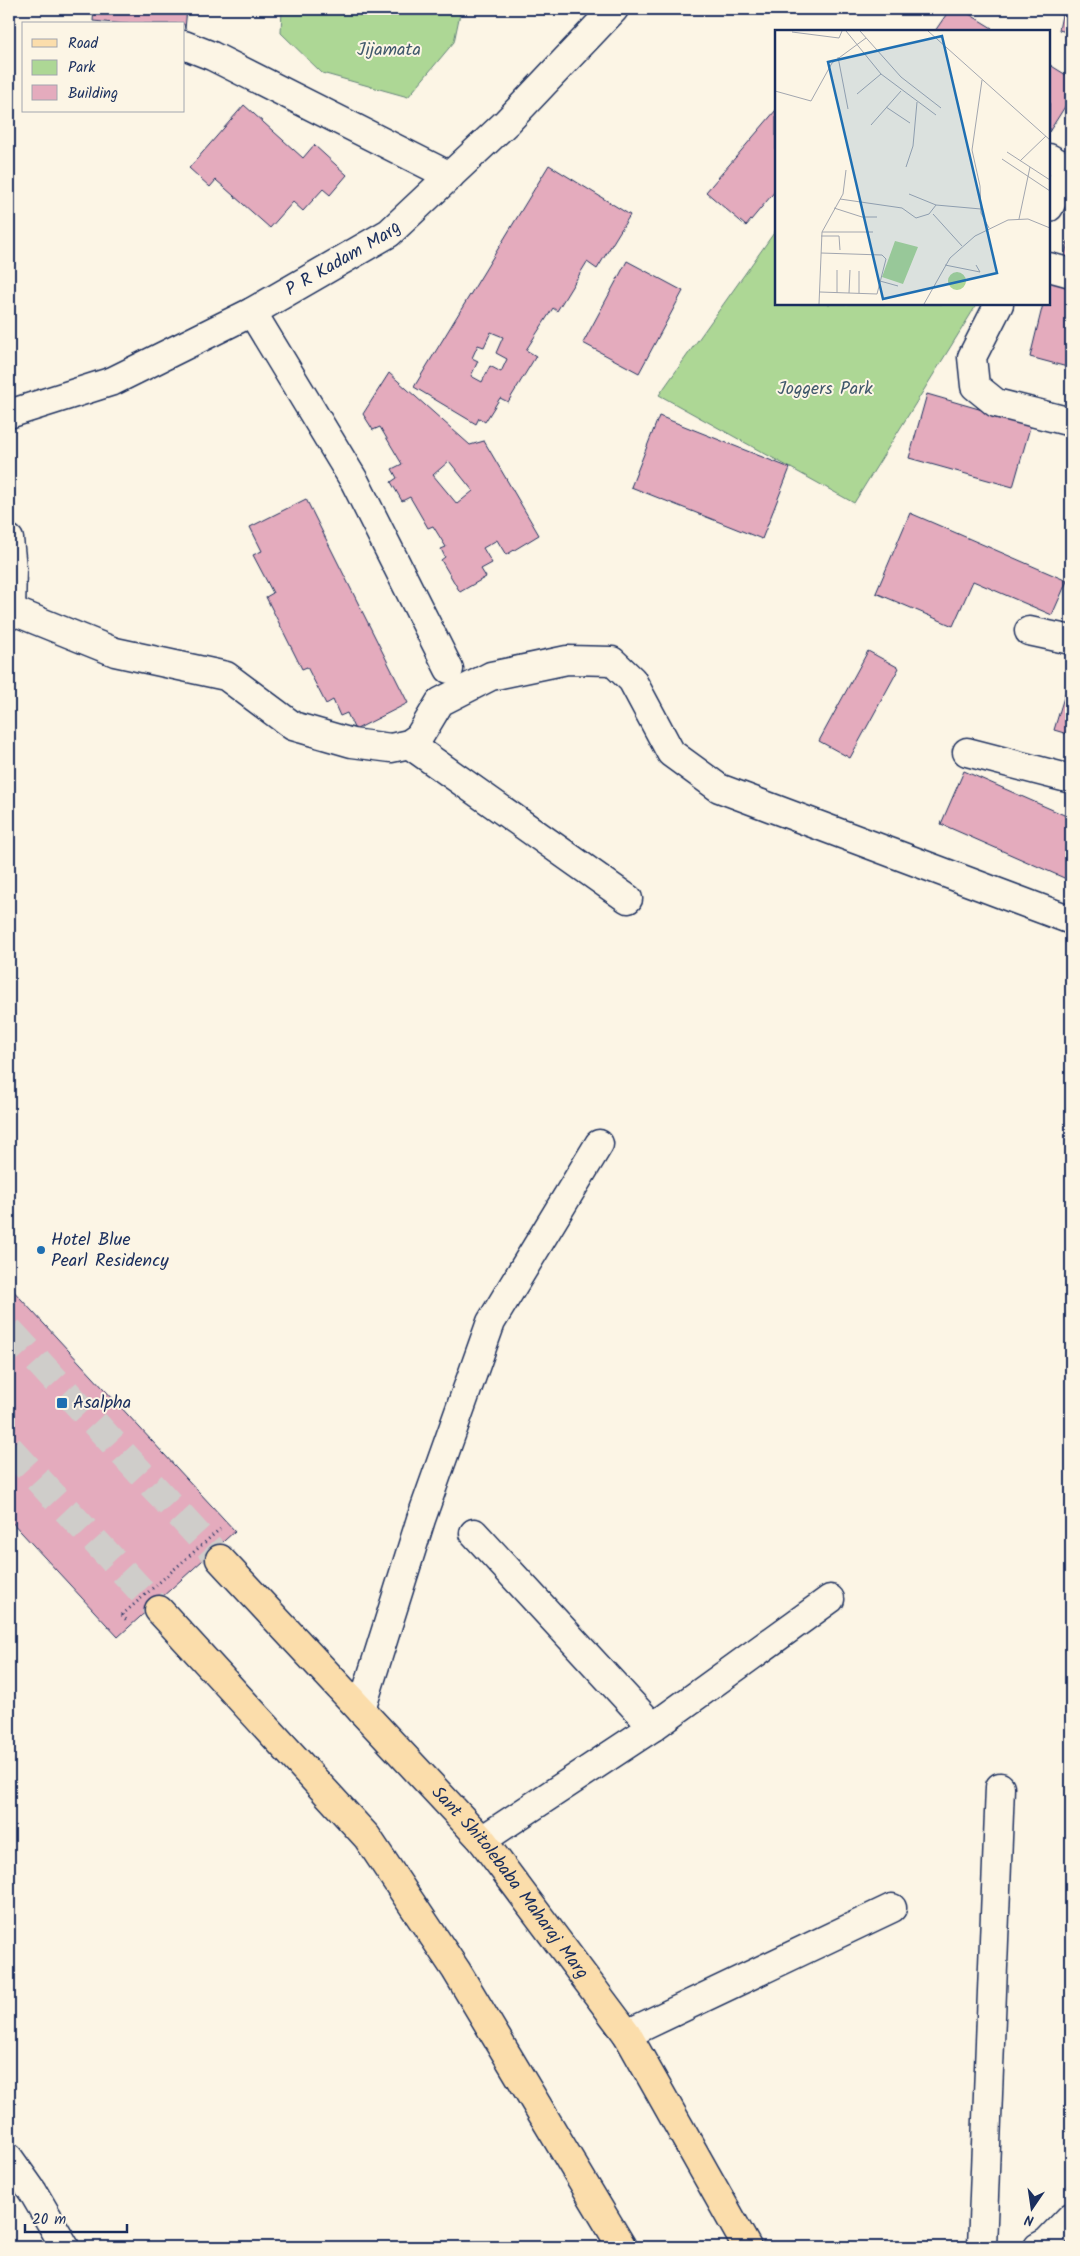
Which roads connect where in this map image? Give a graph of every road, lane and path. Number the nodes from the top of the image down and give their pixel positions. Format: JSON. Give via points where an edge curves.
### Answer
{"nodes":[{"id":1,"x":614,"y":9,"type":"edge"},
{"id":2,"x":185,"y":44,"type":"edge"},
{"id":3,"x":1063,"y":163,"type":"edge"},
{"id":4,"x":450,"y":176,"type":"junction"},
{"id":5,"x":1050,"y":204,"type":"edge"},
{"id":6,"x":1050,"y":267,"type":"edge"},
{"id":7,"x":1071,"y":273,"type":"edge"},
{"id":8,"x":998,"y":305,"type":"edge"},
{"id":9,"x":252,"y":312,"type":"junction"},
{"id":10,"x":9,"y":414,"type":"edge"},
{"id":11,"x":1071,"y":422,"type":"edge"},
{"id":12,"x":9,"y":539,"type":"edge"},
{"id":13,"x":10,"y":614,"type":"edge"},
{"id":14,"x":1029,"y":631,"type":"dead end"},
{"id":15,"x":1071,"y":640,"type":"edge"},
{"id":16,"x":449,"y":669,"type":"dead end"},
{"id":17,"x":409,"y":744,"type":"junction"},
{"id":18,"x":967,"y":752,"type":"dead end"},
{"id":19,"x":1071,"y":779,"type":"edge"},
{"id":20,"x":628,"y":899,"type":"dead end"},
{"id":21,"x":1071,"y":920,"type":"edge"},
{"id":22,"x":599,"y":1144,"type":"dead end"},
{"id":23,"x":220,"y":1529,"type":"dead end"},
{"id":24,"x":474,"y":1533,"type":"dead end"},
{"id":25,"x":220,"y":1559,"type":"tunnel mouth"},
{"id":26,"x":830,"y":1599,"type":"dead end"},
{"id":27,"x":159,"y":1610,"type":"tunnel mouth"},
{"id":28,"x":122,"y":1615,"type":"dead end"},
{"id":29,"x":361,"y":1710,"type":"junction"},
{"id":30,"x":653,"y":1727,"type":"junction"},
{"id":31,"x":1000,"y":1787,"type":"dead end"},
{"id":32,"x":482,"y":1840,"type":"junction"},
{"id":33,"x":892,"y":1908,"type":"dead end"},
{"id":34,"x":627,"y":2034,"type":"junction"},
{"id":35,"x":9,"y":2158,"type":"edge"},
{"id":36,"x":1071,"y":2217,"type":"edge"},
{"id":37,"x":65,"y":2247,"type":"edge"},
{"id":38,"x":622,"y":2247,"type":"edge"},
{"id":39,"x":747,"y":2247,"type":"edge"},
{"id":40,"x":982,"y":2247,"type":"edge"},
{"id":41,"x":1038,"y":2247,"type":"edge"}],
"edges":[{"from":1,"to":4,"type":"street","name":"P R Kadam Marg","via":[[507,122]]},
{"from":2,"to":4,"type":"street"},
{"from":3,"to":5,"type":"street"},
{"from":4,"to":9,"type":"street","name":"P R Kadam Marg","via":[[389,233]]},
{"from":6,"to":7,"type":"street"},
{"from":8,"to":11,"type":"street","via":[[972,357],[975,386],[996,403]]},
{"from":9,"to":10,"type":"street","name":"P R Kadam Marg","via":[[113,381]]},
{"from":9,"to":16,"type":"street","via":[[355,482]]},
{"from":12,"to":13,"type":"street","via":[[12,568]]},
{"from":13,"to":17,"type":"street","via":[[115,652],[226,676],[293,726],[352,742],[391,748]]},
{"from":14,"to":15,"type":"street"},
{"from":17,"to":20,"type":"street"},
{"from":17,"to":21,"type":"street","via":[[419,737],[440,702],[491,676],[567,660],[612,661],[632,680],[671,753],[718,788]]},
{"from":18,"to":19,"type":"street"},
{"from":22,"to":29,"type":"street","via":[[492,1322],[421,1519]]},
{"from":23,"to":28,"type":"path","bridge":true},
{"from":24,"to":30,"type":"street"},
{"from":25,"to":29,"type":"main road","name":"Sant Shitolebaba Maharaj Marg"},
{"from":26,"to":30,"type":"street"},
{"from":27,"to":38,"type":"main road","via":[[366,1837],[456,1970]]},
{"from":29,"to":32,"type":"main road","name":"Sant Shitolebaba Maharaj Marg"},
{"from":30,"to":32,"type":"street"},
{"from":31,"to":40,"type":"street"},
{"from":32,"to":34,"type":"main road","name":"Sant Shitolebaba Maharaj Marg"},
{"from":33,"to":34,"type":"street"},
{"from":34,"to":39,"type":"main road","name":"Sant Shitolebaba Maharaj Marg"},
{"from":35,"to":37,"type":"street"},
{"from":36,"to":41,"type":"street"}]}
